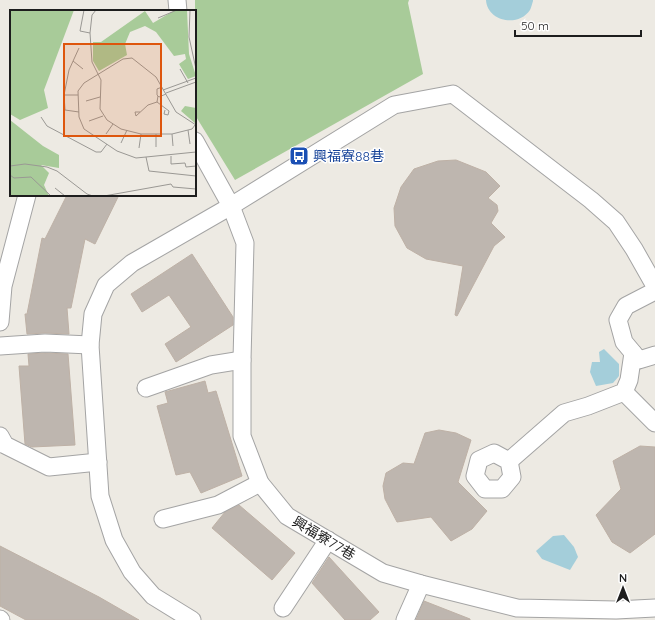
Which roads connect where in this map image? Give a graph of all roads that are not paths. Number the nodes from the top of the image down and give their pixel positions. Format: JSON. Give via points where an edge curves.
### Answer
{"nodes":[{"id":1,"x":177,"y":0,"type":"edge"},
{"id":2,"x":178,"y":10,"type":"edge"},
{"id":3,"x":196,"y":144,"type":"edge"},
{"id":4,"x":27,"y":196,"type":"edge"},
{"id":5,"x":231,"y":206,"type":"junction"},
{"id":6,"x":655,"y":286,"type":"edge"},
{"id":7,"x":655,"y":290,"type":"edge"},
{"id":8,"x":0,"y":322,"type":"edge"},
{"id":9,"x":90,"y":345,"type":"junction"},
{"id":10,"x":0,"y":346,"type":"edge"},
{"id":11,"x":633,"y":353,"type":"junction"},
{"id":12,"x":655,"y":355,"type":"edge"},
{"id":13,"x":242,"y":360,"type":"junction"},
{"id":14,"x":146,"y":388,"type":"dead end"},
{"id":15,"x":624,"y":392,"type":"junction"},
{"id":16,"x":655,"y":423,"type":"edge"},
{"id":17,"x":0,"y":436,"type":"edge"},
{"id":18,"x":509,"y":461,"type":"dead end"},
{"id":19,"x":98,"y":462,"type":"junction"},
{"id":20,"x":260,"y":483,"type":"junction"},
{"id":21,"x":162,"y":519,"type":"dead end"},
{"id":22,"x":328,"y":540,"type":"junction"},
{"id":23,"x":421,"y":584,"type":"junction"},
{"id":24,"x":283,"y":608,"type":"dead end"},
{"id":25,"x":655,"y":608,"type":"edge"},
{"id":26,"x":516,"y":614,"type":"edge"},
{"id":27,"x":616,"y":615,"type":"edge"},
{"id":28,"x":192,"y":620,"type":"edge"},
{"id":29,"x":405,"y":620,"type":"edge"}],
"edges":[{"from":1,"to":2,"type":"street"},
{"from":3,"to":5,"type":"street"},
{"from":4,"to":8,"type":"street","via":[[3,286]]},
{"from":5,"to":6,"type":"street","via":[[394,105],[453,94],[616,222]]},
{"from":5,"to":9,"type":"street","via":[[132,263],[106,284],[93,314]]},
{"from":5,"to":13,"type":"street","name":"興福寮77巷","via":[[245,243]]},
{"from":7,"to":11,"type":"street","via":[[626,306],[618,320],[624,342]]},
{"from":9,"to":10,"type":"street","via":[[45,343]]},
{"from":9,"to":19,"type":"street"},
{"from":11,"to":12,"type":"street","via":[[640,360]]},
{"from":11,"to":15,"type":"street","via":[[629,380]]},
{"from":13,"to":14,"type":"street","via":[[211,365]]},
{"from":13,"to":20,"type":"street","name":"興福寮77巷","via":[[242,436]]},
{"from":15,"to":16,"type":"street"},
{"from":15,"to":18,"type":"street","via":[[564,412]]},
{"from":17,"to":19,"type":"street","via":[[6,445],[49,466]]},
{"from":19,"to":28,"type":"street","via":[[100,496],[114,540],[132,572],[153,596]]},
{"from":20,"to":21,"type":"street","via":[[218,505]]},
{"from":20,"to":22,"type":"street","name":"興福寮77巷","via":[[287,516]]},
{"from":22,"to":23,"type":"street","name":"興福寮77巷","via":[[383,573]]},
{"from":22,"to":24,"type":"street"},
{"from":23,"to":26,"type":"street","name":"興福寮77巷"},
{"from":23,"to":29,"type":"street"},
{"from":25,"to":27,"type":"street","name":"興福寮77巷"},
{"from":26,"to":27,"type":"street","name":"興福寮77巷"}]}
